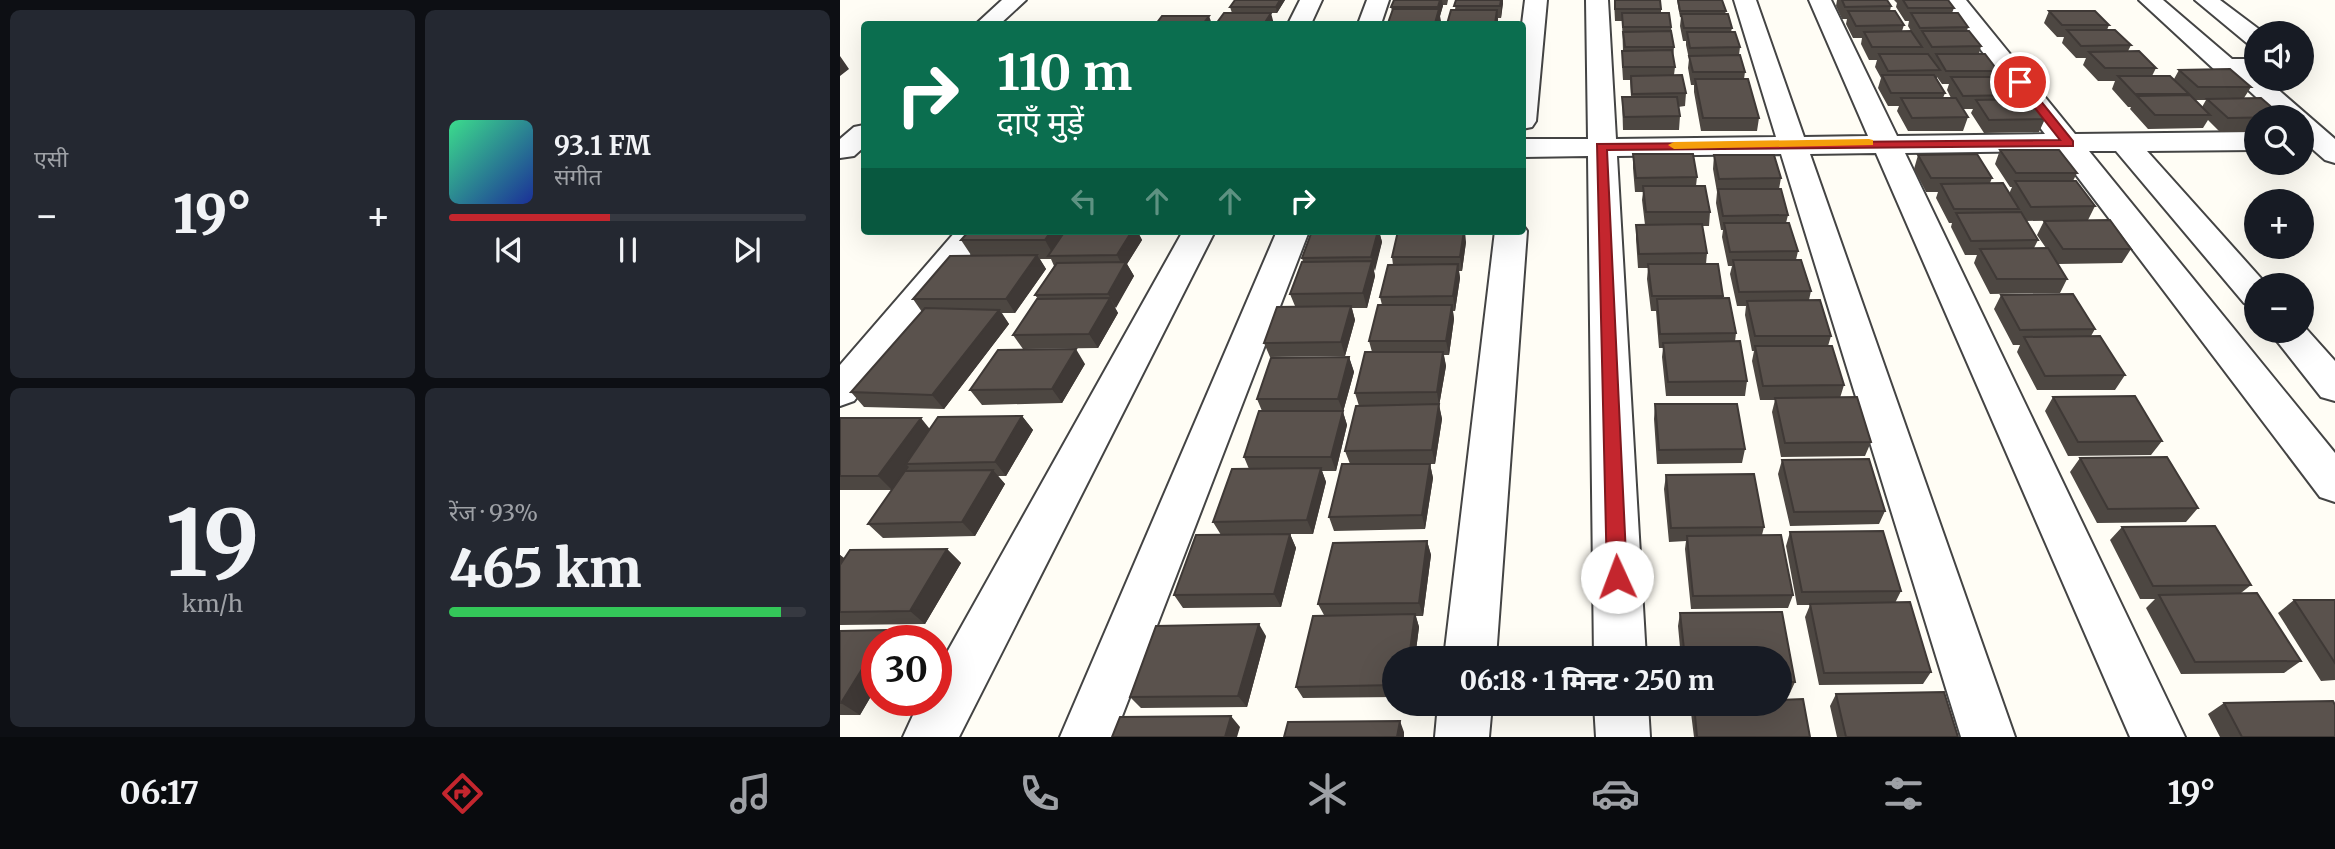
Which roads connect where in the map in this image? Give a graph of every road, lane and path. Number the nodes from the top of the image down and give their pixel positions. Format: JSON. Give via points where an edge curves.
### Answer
{"nodes":[{"id":1,"x":1015,"y":0,"type":"edge"},
{"id":2,"x":1311,"y":0,"type":"edge"},
{"id":3,"x":1378,"y":0,"type":"edge"},
{"id":4,"x":1536,"y":0,"type":"edge"},
{"id":5,"x":1597,"y":0,"type":"edge"},
{"id":6,"x":1745,"y":0,"type":"edge"},
{"id":7,"x":1820,"y":0,"type":"edge"},
{"id":8,"x":1954,"y":0,"type":"edge"},
{"id":9,"x":2150,"y":0,"type":"edge"},
{"id":10,"x":2206,"y":0,"type":"edge"},
{"id":11,"x":990,"y":21,"type":"edge"},
{"id":12,"x":1301,"y":21,"type":"edge"},
{"id":13,"x":1371,"y":21,"type":"edge"},
{"id":14,"x":2244,"y":30,"type":"edge"},
{"id":15,"x":2244,"y":67,"type":"edge"},
{"id":16,"x":1526,"y":86,"type":"edge"},
{"id":17,"x":2270,"y":91,"type":"edge"},
{"id":18,"x":2283,"y":105,"type":"edge"},
{"id":19,"x":2244,"y":141,"type":"edge"},
{"id":20,"x":1885,"y":142,"type":"junction"},
{"id":21,"x":1792,"y":143,"type":"junction"},
{"id":22,"x":2069,"y":143,"type":"junction"},
{"id":23,"x":2125,"y":143,"type":"junction"},
{"id":24,"x":1601,"y":147,"type":"junction"},
{"id":25,"x":1526,"y":148,"type":"edge"},
{"id":26,"x":970,"y":235,"type":"edge"},
{"id":27,"x":1197,"y":235,"type":"edge"},
{"id":28,"x":1291,"y":235,"type":"edge"},
{"id":29,"x":1511,"y":235,"type":"edge"},
{"id":30,"x":2244,"y":281,"type":"edge"},
{"id":31,"x":2297,"y":343,"type":"edge"},
{"id":32,"x":2335,"y":387,"type":"edge"},
{"id":33,"x":840,"y":390,"type":"edge"},
{"id":34,"x":2335,"y":484,"type":"edge"},
{"id":35,"x":1471,"y":646,"type":"edge"},
{"id":36,"x":1620,"y":646,"type":"edge"},
{"id":37,"x":1464,"y":716,"type":"edge"},
{"id":38,"x":1622,"y":716,"type":"edge"},
{"id":39,"x":930,"y":737,"type":"edge"},
{"id":40,"x":1087,"y":737,"type":"edge"},
{"id":41,"x":1462,"y":737,"type":"edge"},
{"id":42,"x":1623,"y":737,"type":"edge"},
{"id":43,"x":1988,"y":737,"type":"edge"},
{"id":44,"x":2158,"y":737,"type":"edge"}],
"edges":[{"from":1,"to":11,"type":"street"},
{"from":2,"to":12,"type":"street"},
{"from":3,"to":13,"type":"street"},
{"from":4,"to":16,"type":"street"},
{"from":5,"to":24,"type":"street"},
{"from":6,"to":21,"type":"street"},
{"from":7,"to":20,"type":"street"},
{"from":8,"to":22,"type":"street"},
{"from":9,"to":15,"type":"street","via":[[2226,67]]},
{"from":10,"to":14,"type":"street"},
{"from":17,"to":18,"type":"street"},
{"from":19,"to":23,"type":"street"},
{"from":20,"to":21,"type":"street"},
{"from":20,"to":22,"type":"street"},
{"from":20,"to":44,"type":"street"},
{"from":21,"to":24,"type":"street"},
{"from":21,"to":43,"type":"street"},
{"from":22,"to":23,"type":"street"},
{"from":22,"to":34,"type":"street"},
{"from":23,"to":30,"type":"street"},
{"from":24,"to":25,"type":"street"},
{"from":24,"to":36,"type":"street"},
{"from":26,"to":33,"type":"street"},
{"from":27,"to":39,"type":"street"},
{"from":28,"to":40,"type":"street"},
{"from":29,"to":35,"type":"street"},
{"from":31,"to":32,"type":"street"},
{"from":37,"to":41,"type":"street"},
{"from":38,"to":42,"type":"street"}]}
